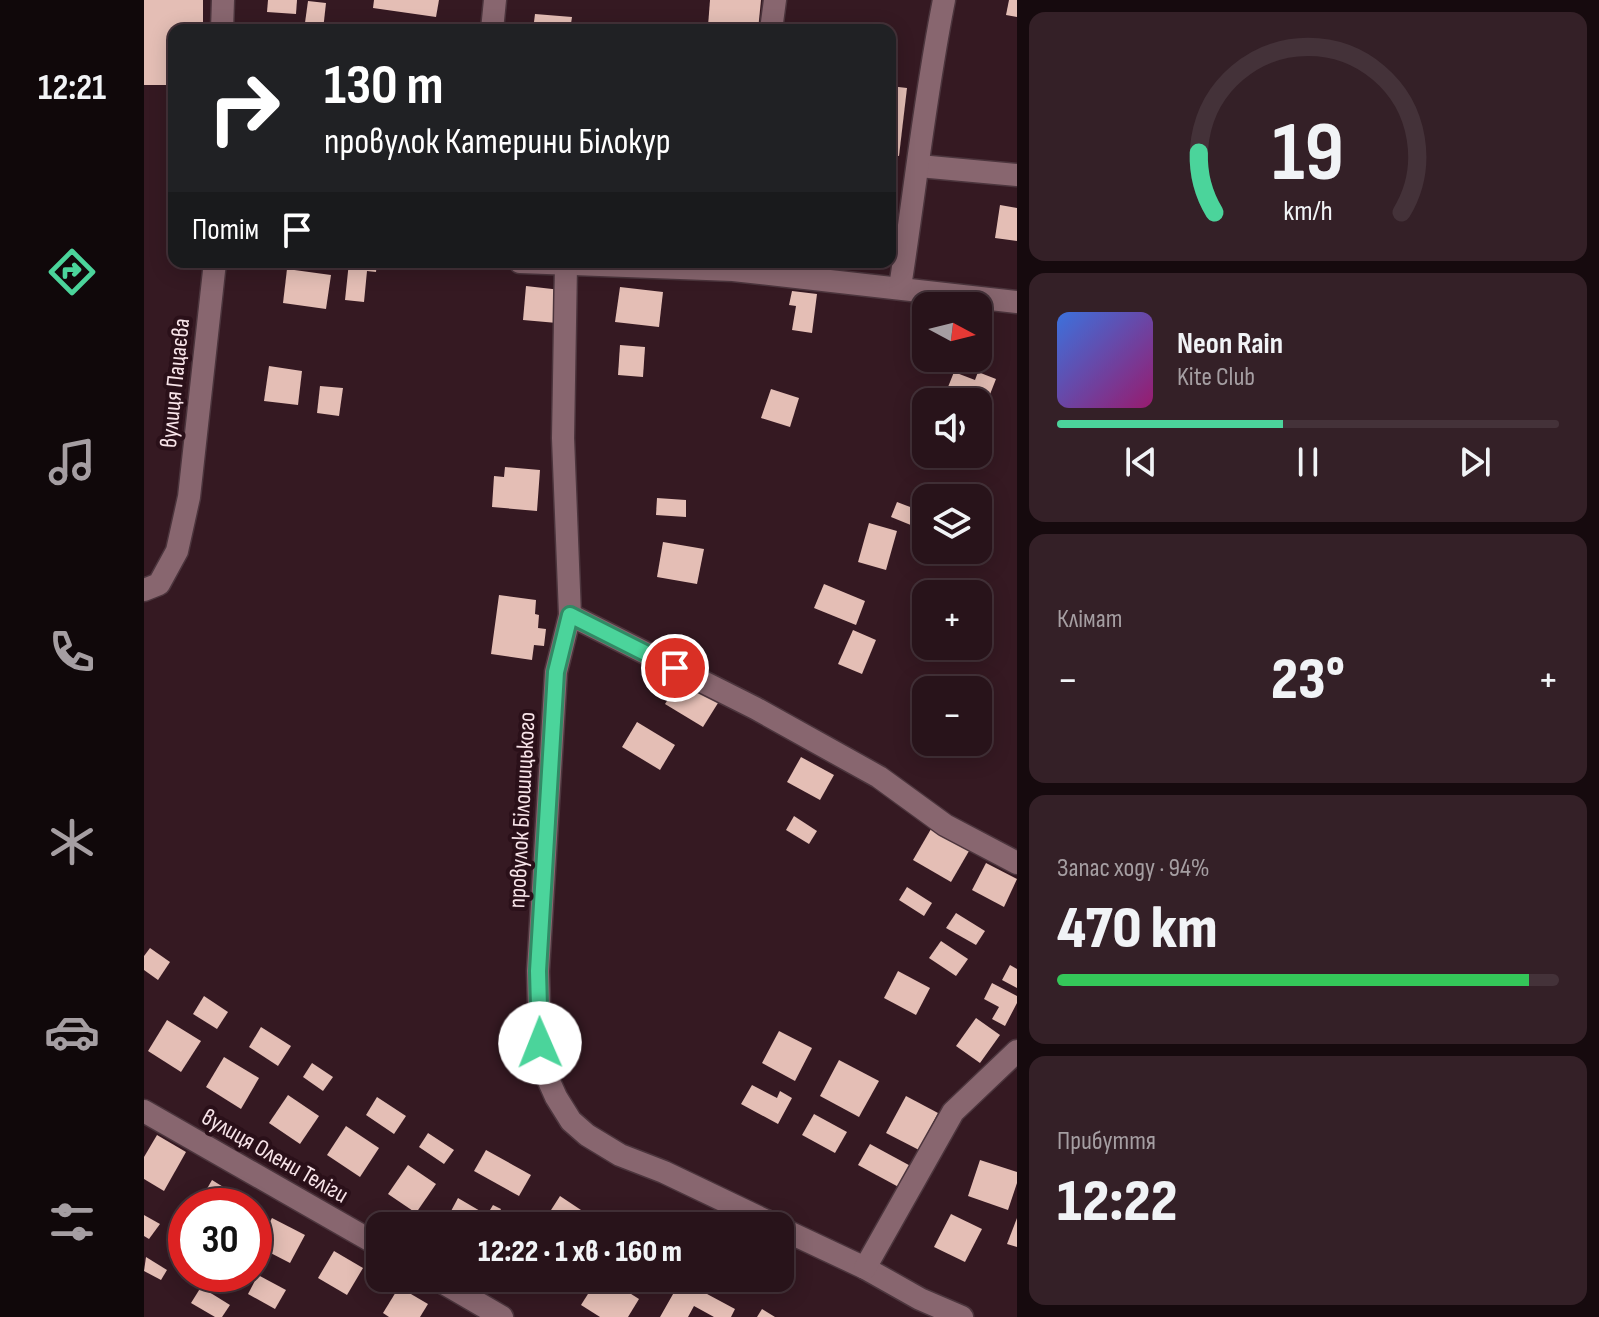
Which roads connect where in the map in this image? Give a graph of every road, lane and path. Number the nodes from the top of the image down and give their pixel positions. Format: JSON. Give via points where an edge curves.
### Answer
{"nodes":[{"id":1,"x":223,"y":0,"type":"edge"},
{"id":2,"x":495,"y":0,"type":"edge"},
{"id":3,"x":775,"y":0,"type":"edge"},
{"id":4,"x":944,"y":0,"type":"edge"},
{"id":5,"x":222,"y":24,"type":"edge"},
{"id":6,"x":493,"y":24,"type":"edge"},
{"id":7,"x":772,"y":24,"type":"edge"},
{"id":8,"x":919,"y":166,"type":"junction"},
{"id":9,"x":1017,"y":175,"type":"edge"},
{"id":10,"x":214,"y":268,"type":"edge"},
{"id":11,"x":566,"y":268,"type":"edge"},
{"id":12,"x":750,"y":268,"type":"edge"},
{"id":13,"x":900,"y":287,"type":"junction"},
{"id":14,"x":1017,"y":302,"type":"edge"},
{"id":15,"x":144,"y":590,"type":"edge"},
{"id":16,"x":570,"y":615,"type":"junction"},
{"id":17,"x":1017,"y":863,"type":"edge"},
{"id":18,"x":1017,"y":1051,"type":"edge"},
{"id":19,"x":144,"y":1111,"type":"edge"},
{"id":20,"x":747,"y":1212,"type":"edge"},
{"id":21,"x":794,"y":1235,"type":"edge"},
{"id":22,"x":366,"y":1238,"type":"edge"},
{"id":23,"x":865,"y":1268,"type":"junction"},
{"id":24,"x":459,"y":1292,"type":"edge"},
{"id":25,"x":502,"y":1317,"type":"edge"},
{"id":26,"x":962,"y":1317,"type":"edge"}],
"edges":[{"from":1,"to":5,"type":"street"},
{"from":2,"to":6,"type":"street"},
{"from":3,"to":7,"type":"street"},
{"from":4,"to":8,"type":"street"},
{"from":8,"to":9,"type":"street"},
{"from":8,"to":13,"type":"street"},
{"from":10,"to":15,"type":"street","name":"вулиця Пацаєва","via":[[189,497],[177,551],[159,584]]},
{"from":11,"to":16,"type":"street","name":"провулок Білошицького","via":[[563,438]]},
{"from":12,"to":13,"type":"street"},
{"from":13,"to":14,"type":"street"},
{"from":16,"to":17,"type":"street","via":[[782,723],[879,777],[945,825]]},
{"from":16,"to":20,"type":"street","name":"провулок Білошицького","via":[[556,672],[538,971],[540,1043],[548,1079],[571,1121],[587,1135]]},
{"from":18,"to":23,"type":"street","via":[[953,1112]]},
{"from":19,"to":22,"type":"street","name":"вулиця Олени Теліги"},
{"from":21,"to":23,"type":"street","name":"провулок Білошицького"},
{"from":23,"to":26,"type":"street","name":"провулок Білошицького"},
{"from":24,"to":25,"type":"street"}]}
